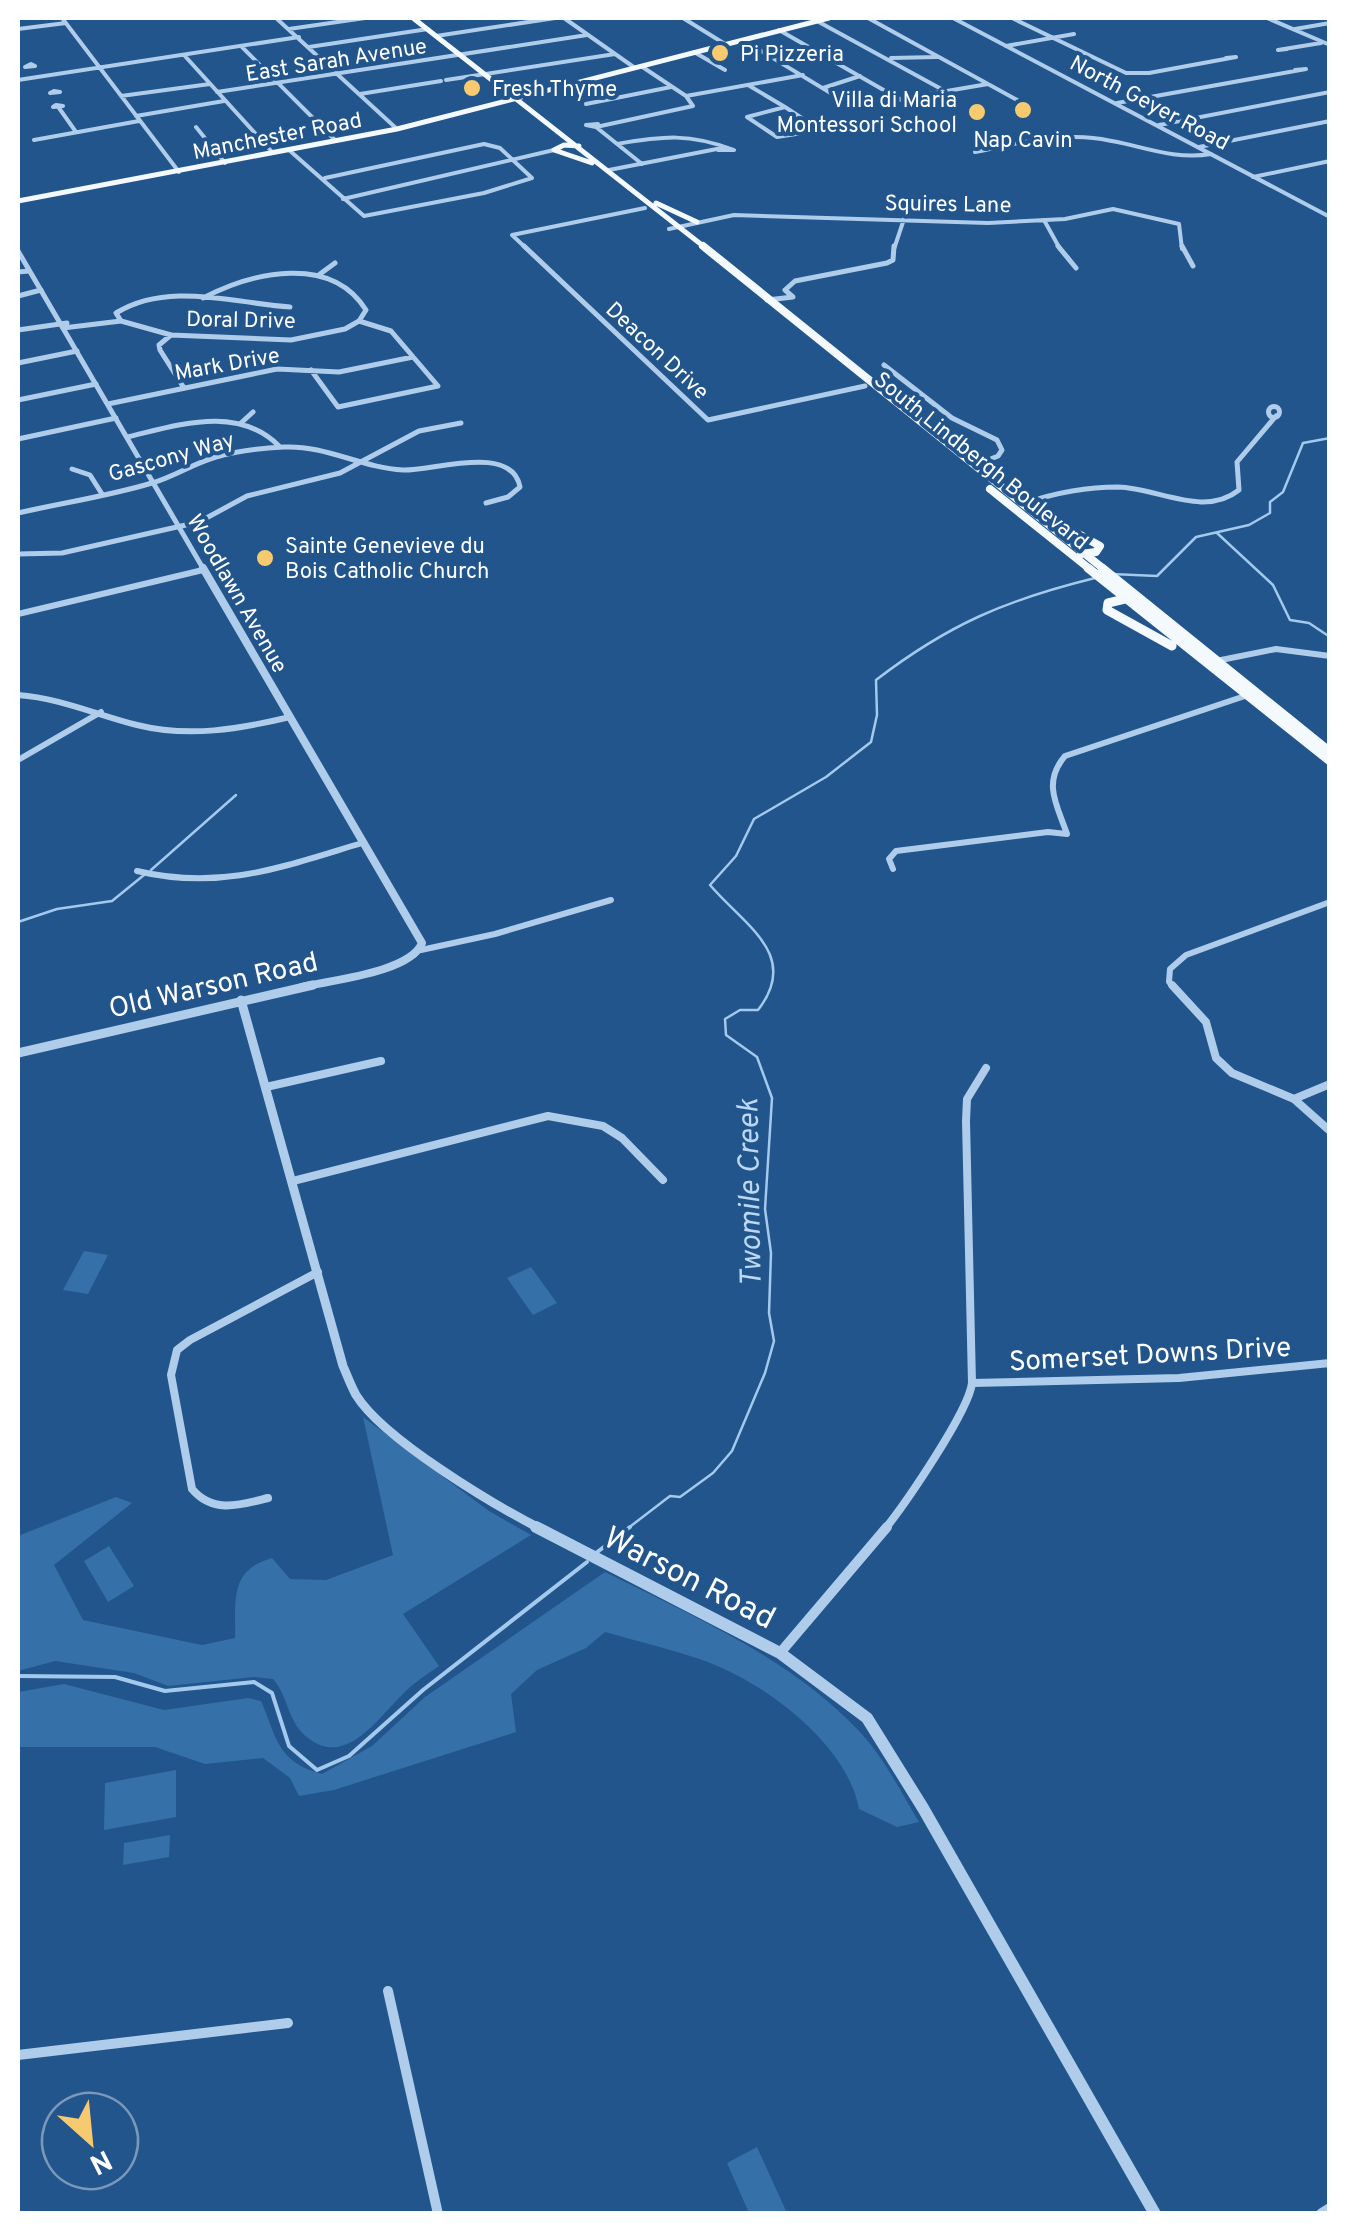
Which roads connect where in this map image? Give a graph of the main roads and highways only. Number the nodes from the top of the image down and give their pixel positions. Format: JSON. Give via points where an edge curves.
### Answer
{"nodes":[{"id":1,"x":413,"y":18,"type":"edge"},
{"id":2,"x":829,"y":18,"type":"edge"},
{"id":3,"x":485,"y":75,"type":"junction"},
{"id":4,"x":484,"y":96,"type":"dead end"},
{"id":5,"x":513,"y":99,"type":"junction"},
{"id":6,"x":470,"y":108,"type":"junction"},
{"id":7,"x":450,"y":115,"type":"junction"},
{"id":8,"x":574,"y":146,"type":"junction"},
{"id":9,"x":592,"y":163,"type":"junction"},
{"id":10,"x":620,"y":183,"type":"junction"},
{"id":11,"x":636,"y":192,"type":"junction"},
{"id":12,"x":18,"y":203,"type":"edge"},
{"id":13,"x":697,"y":222,"type":"road end"},
{"id":14,"x":673,"y":228,"type":"junction"},
{"id":15,"x":1011,"y":496,"type":"junction"},
{"id":16,"x":1063,"y":550,"type":"junction"},
{"id":17,"x":1082,"y":554,"type":"junction"},
{"id":18,"x":1093,"y":568,"type":"junction"},
{"id":19,"x":1112,"y":584,"type":"junction"},
{"id":20,"x":1124,"y":598,"type":"junction"},
{"id":21,"x":1143,"y":602,"type":"junction"},
{"id":22,"x":1202,"y":662,"type":"junction"},
{"id":23,"x":1330,"y":752,"type":"edge"},
{"id":24,"x":1330,"y":762,"type":"edge"}],
"edges":[{"from":1,"to":3,"type":"main road"},
{"from":2,"to":5,"type":"main road","name":"Manchester Road"},
{"from":3,"to":5,"type":"main road"},
{"from":3,"to":5,"type":"main road"},
{"from":4,"to":6,"type":"main road"},
{"from":5,"to":6,"type":"main road","name":"Manchester Road"},
{"from":5,"to":7,"type":"main road","name":"Manchester Road"},
{"from":5,"to":8,"type":"main road"},
{"from":6,"to":7,"type":"main road","name":"Manchester Road"},
{"from":7,"to":12,"type":"main road","name":"Manchester Road"},
{"from":8,"to":9,"type":"main road"},
{"from":8,"to":9,"type":"main road","via":[[555,151]]},
{"from":8,"to":10,"type":"main road"},
{"from":9,"to":10,"type":"main road"},
{"from":10,"to":11,"type":"main road","name":"South Lindbergh Boulevard"},
{"from":10,"to":14,"type":"main road","name":"South Lindbergh Boulevard"},
{"from":11,"to":13,"type":"main road"},
{"from":11,"to":14,"type":"main road","name":"South Lindbergh Boulevard"},
{"from":14,"to":15,"type":"main road","name":"South Lindbergh Boulevard"},
{"from":14,"to":16,"type":"main road","name":"South Lindbergh Boulevard"},
{"from":15,"to":17,"type":"main road","name":"South Lindbergh Boulevard"},
{"from":15,"to":17,"type":"main road","via":[[1099,543],[1096,552]]},
{"from":16,"to":17,"type":"main road"},
{"from":16,"to":18,"type":"main road","name":"South Lindbergh Boulevard"},
{"from":17,"to":18,"type":"main road","name":"South Lindbergh Boulevard"},
{"from":18,"to":19,"type":"main road","name":"South Lindbergh Boulevard"},
{"from":19,"to":20,"type":"main road","name":"South Lindbergh Boulevard"},
{"from":19,"to":21,"type":"main road","name":"South Lindbergh Boulevard"},
{"from":20,"to":21,"type":"main road"},
{"from":20,"to":22,"type":"main road","name":"South Lindbergh Boulevard"},
{"from":20,"to":22,"type":"main road","via":[[1108,603],[1107,610]]},
{"from":21,"to":23,"type":"main road","name":"South Lindbergh Boulevard"},
{"from":22,"to":24,"type":"main road","name":"South Lindbergh Boulevard"}]}
